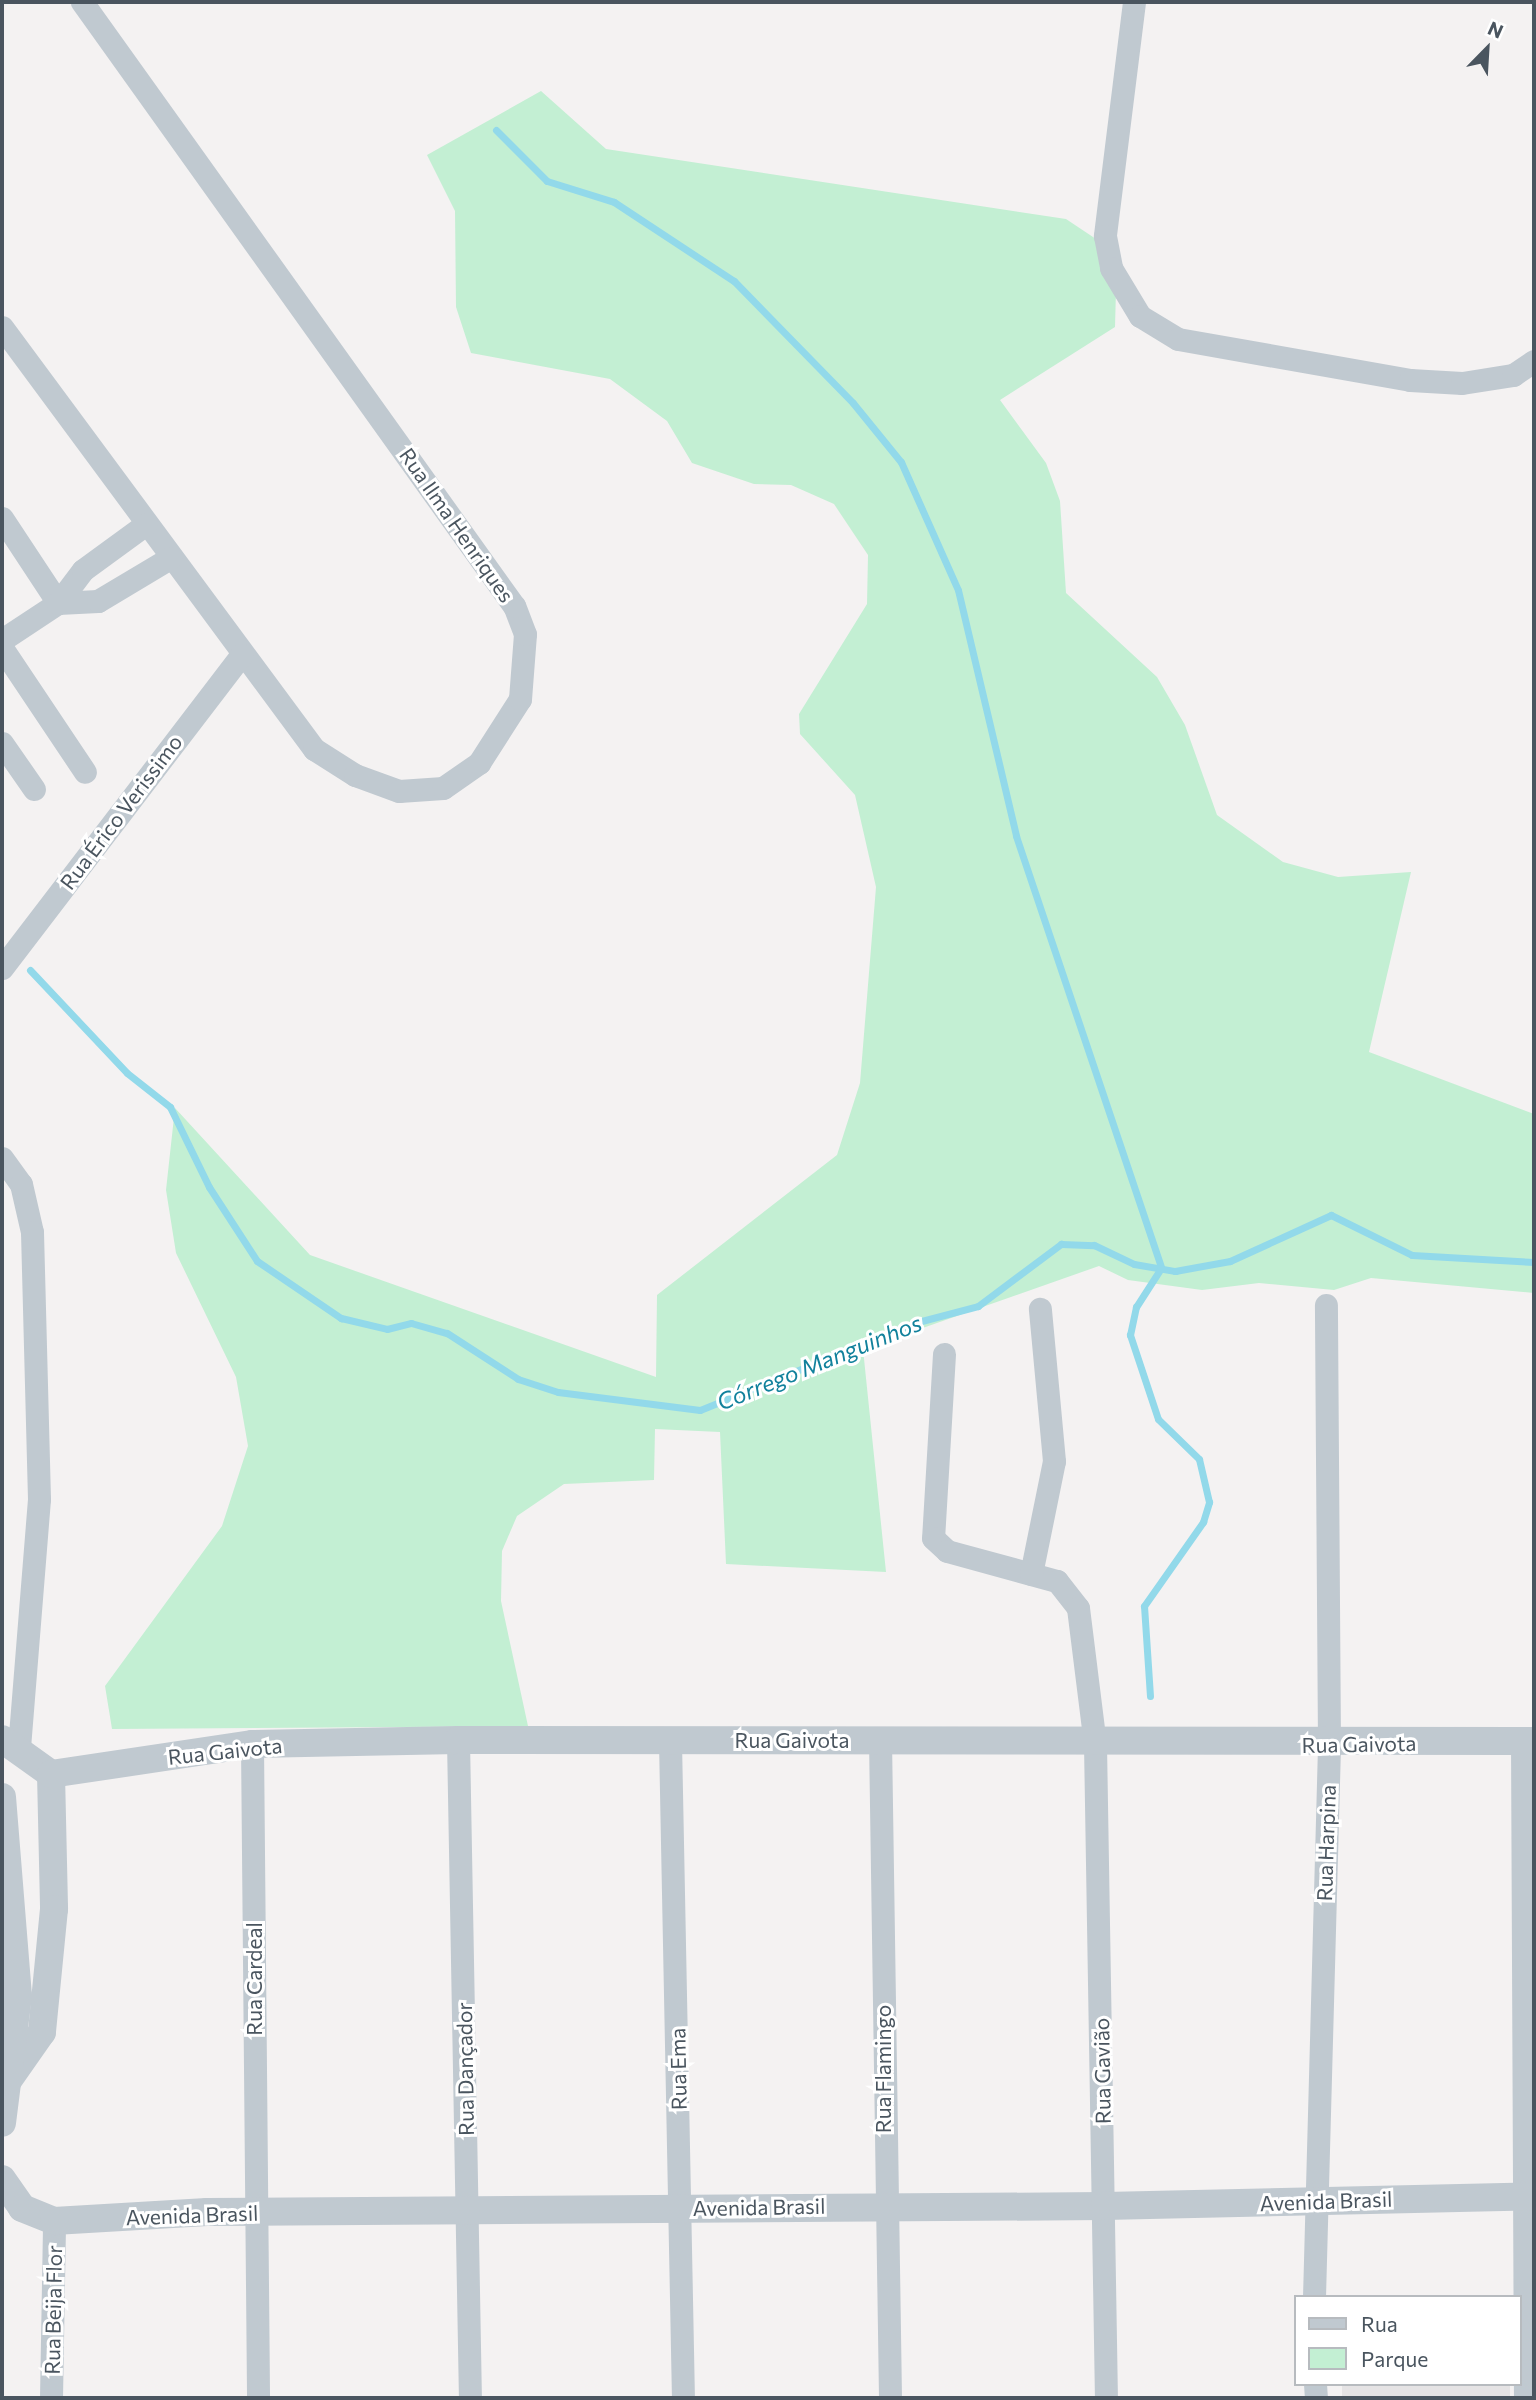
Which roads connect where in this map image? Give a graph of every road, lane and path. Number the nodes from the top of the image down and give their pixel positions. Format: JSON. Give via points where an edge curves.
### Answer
{"nodes":[{"id":1,"x":82,"y":2,"type":"edge"},
{"id":2,"x":1134,"y":2,"type":"edge"},
{"id":3,"x":2,"y":327,"type":"edge"},
{"id":4,"x":1534,"y":361,"type":"edge"},
{"id":5,"x":2,"y":518,"type":"edge"},
{"id":6,"x":146,"y":524,"type":"junction"},
{"id":7,"x":170,"y":558,"type":"junction"},
{"id":8,"x":58,"y":603,"type":"junction"},
{"id":9,"x":2,"y":640,"type":"edge"},
{"id":10,"x":2,"y":648,"type":"edge"},
{"id":11,"x":241,"y":655,"type":"junction"},
{"id":12,"x":2,"y":743,"type":"edge"},
{"id":13,"x":85,"y":772,"type":"dead end"},
{"id":14,"x":34,"y":789,"type":"dead end"},
{"id":15,"x":2,"y":968,"type":"edge"},
{"id":16,"x":2,"y":1158,"type":"edge"},
{"id":17,"x":1326,"y":1305,"type":"dead end"},
{"id":18,"x":1040,"y":1309,"type":"dead end"},
{"id":19,"x":944,"y":1354,"type":"dead end"},
{"id":20,"x":1031,"y":1574,"type":"junction"},
{"id":21,"x":880,"y":1739,"type":"junction"},
{"id":22,"x":458,"y":1740,"type":"junction"},
{"id":23,"x":670,"y":1741,"type":"junction"},
{"id":24,"x":1528,"y":1741,"type":"edge"},
{"id":25,"x":10,"y":1744,"type":"edge"},
{"id":26,"x":252,"y":1744,"type":"junction"},
{"id":27,"x":1095,"y":1744,"type":"junction"},
{"id":28,"x":1329,"y":1745,"type":"junction"},
{"id":29,"x":51,"y":1774,"type":"junction"},
{"id":30,"x":2,"y":1797,"type":"edge"},
{"id":31,"x":7,"y":2082,"type":"junction"},
{"id":32,"x":2,"y":2123,"type":"edge"},
{"id":33,"x":2,"y":2179,"type":"edge"},
{"id":34,"x":1528,"y":2196,"type":"edge"},
{"id":35,"x":1312,"y":2202,"type":"junction"},
{"id":36,"x":884,"y":2206,"type":"junction"},
{"id":37,"x":1105,"y":2206,"type":"junction"},
{"id":38,"x":681,"y":2208,"type":"junction"},
{"id":39,"x":468,"y":2210,"type":"junction"},
{"id":40,"x":256,"y":2213,"type":"junction"},
{"id":41,"x":54,"y":2221,"type":"junction"},
{"id":42,"x":1314,"y":2295,"type":"edge"},
{"id":43,"x":51,"y":2398,"type":"edge"},
{"id":44,"x":258,"y":2398,"type":"edge"},
{"id":45,"x":470,"y":2398,"type":"edge"},
{"id":46,"x":683,"y":2398,"type":"edge"},
{"id":47,"x":890,"y":2398,"type":"edge"},
{"id":48,"x":1105,"y":2398,"type":"edge"},
{"id":49,"x":1525,"y":2398,"type":"edge"}],
"edges":[{"from":1,"to":11,"type":"street","name":"Rua Ilma Henriques","via":[[474,548],[525,634],[520,699],[505,731],[479,763],[443,788],[399,791],[355,775],[314,749]]},
{"from":2,"to":4,"type":"street","via":[[1105,236],[1111,268],[1140,316],[1178,339],[1410,380],[1462,383],[1513,376]]},
{"from":3,"to":6,"type":"street","name":"Rua Ilma Henriques"},
{"from":5,"to":8,"type":"street"},
{"from":6,"to":7,"type":"street","name":"Rua Ilma Henriques"},
{"from":6,"to":8,"type":"street","via":[[83,570]]},
{"from":7,"to":8,"type":"street","via":[[98,601]]},
{"from":7,"to":11,"type":"street","name":"Rua Ilma Henriques"},
{"from":8,"to":9,"type":"street"},
{"from":10,"to":13,"type":"street"},
{"from":11,"to":15,"type":"street","name":"Rua Érico Verissimo"},
{"from":12,"to":14,"type":"street"},
{"from":16,"to":25,"type":"street","via":[[21,1184],[32,1232],[39,1499]]},
{"from":17,"to":28,"type":"street","name":"Rua Harpina"},
{"from":18,"to":20,"type":"street","via":[[1054,1461]]},
{"from":19,"to":20,"type":"street","name":"Rua Gavião","via":[[933,1538],[947,1551]]},
{"from":20,"to":27,"type":"street","name":"Rua Gavião","via":[[1057,1581],[1075,1598]]},
{"from":21,"to":23,"type":"street","name":"Rua Gaivota"},
{"from":21,"to":27,"type":"street","name":"Rua Gaivota"},
{"from":21,"to":36,"type":"street","name":"Rua Flamingo"},
{"from":22,"to":23,"type":"street","name":"Rua Gaivota"},
{"from":22,"to":26,"type":"street","name":"Rua Gaivota"},
{"from":22,"to":39,"type":"street","name":"Rua Dançador"},
{"from":23,"to":38,"type":"street","name":"Rua Ema"},
{"from":24,"to":28,"type":"street","name":"Rua Gaivota"},
{"from":24,"to":34,"type":"street"},
{"from":25,"to":29,"type":"street"},
{"from":26,"to":29,"type":"street","name":"Rua Gaivota"},
{"from":26,"to":40,"type":"street","name":"Rua Cardeal"},
{"from":27,"to":28,"type":"street","name":"Rua Gaivota"},
{"from":27,"to":37,"type":"street","name":"Rua Gavião"},
{"from":28,"to":35,"type":"street","name":"Rua Harpina"},
{"from":29,"to":31,"type":"street","via":[[54,1909],[42,2032]]},
{"from":30,"to":31,"type":"street","via":[[18,1996]]},
{"from":31,"to":32,"type":"street"},
{"from":33,"to":41,"type":"street","name":"Avenida Brasil","via":[[22,2208]]},
{"from":34,"to":35,"type":"street","name":"Avenida Brasil"},
{"from":34,"to":49,"type":"street"},
{"from":35,"to":37,"type":"street","name":"Avenida Brasil"},
{"from":35,"to":42,"type":"street","name":"Rua Harpina"},
{"from":36,"to":37,"type":"street","name":"Avenida Brasil"},
{"from":36,"to":38,"type":"street","name":"Avenida Brasil"},
{"from":36,"to":47,"type":"street","name":"Rua Flamingo"},
{"from":37,"to":48,"type":"street","name":"Rua Gavião"},
{"from":38,"to":39,"type":"street","name":"Avenida Brasil"},
{"from":38,"to":46,"type":"street","name":"Rua Ema"},
{"from":39,"to":40,"type":"street","name":"Avenida Brasil"},
{"from":39,"to":45,"type":"street","name":"Rua Dançador"},
{"from":40,"to":41,"type":"street","name":"Avenida Brasil"},
{"from":40,"to":44,"type":"street","name":"Rua Cardeal"},
{"from":41,"to":43,"type":"street","name":"Rua Beija Flor"}]}
